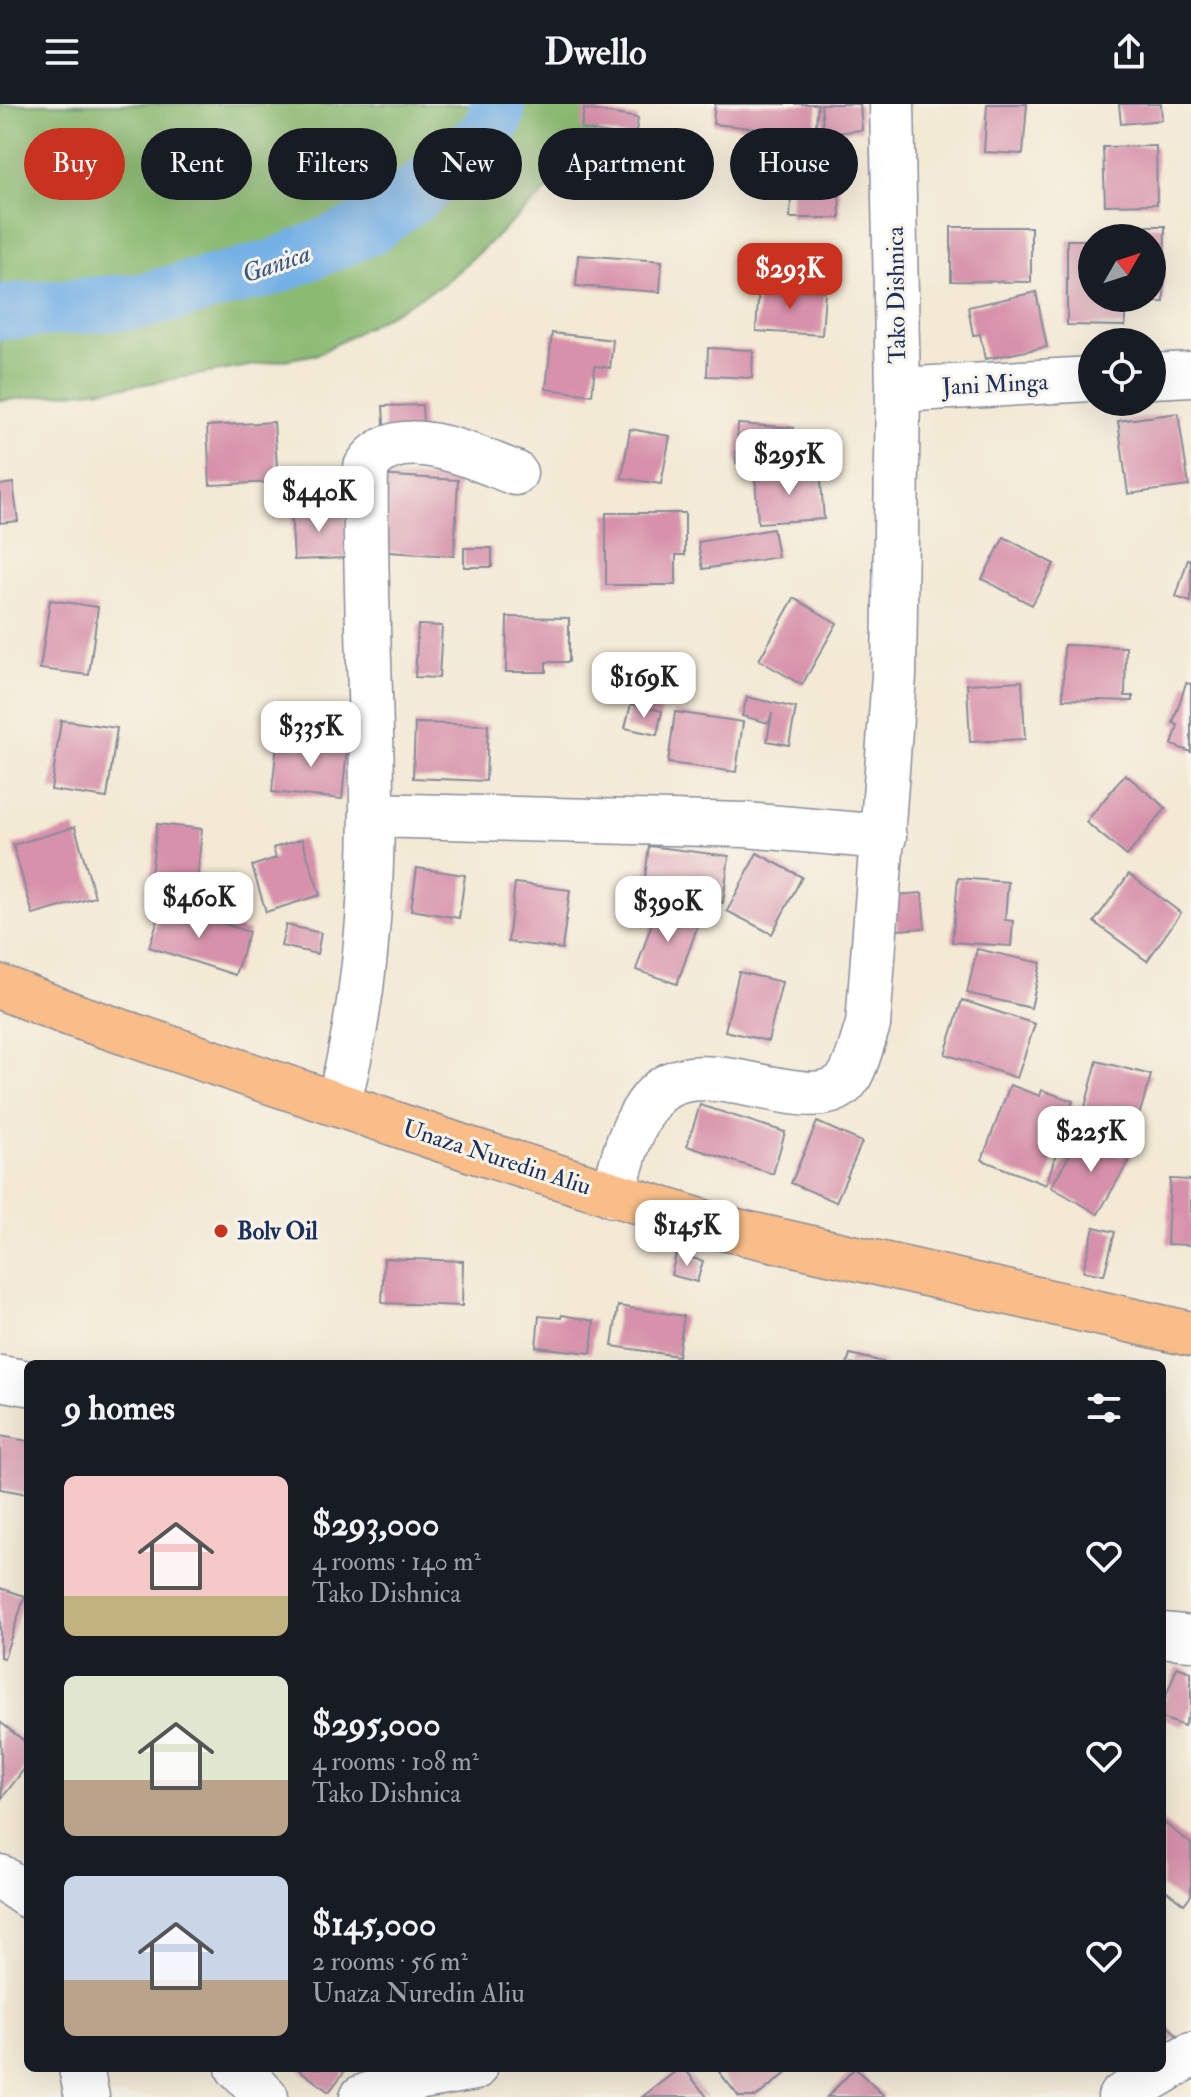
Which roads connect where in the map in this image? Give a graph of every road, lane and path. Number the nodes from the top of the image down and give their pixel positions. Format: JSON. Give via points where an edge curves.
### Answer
{"nodes":[{"id":1,"x":892,"y":104,"type":"edge"},
{"id":2,"x":1191,"y":374,"type":"edge"},
{"id":3,"x":1166,"y":375,"type":"edge"},
{"id":4,"x":1078,"y":380,"type":"edge"},
{"id":5,"x":898,"y":390,"type":"junction"},
{"id":6,"x":515,"y":473,"type":"dead end"},
{"id":7,"x":372,"y":815,"type":"junction"},
{"id":8,"x":884,"y":837,"type":"junction"},
{"id":9,"x":0,"y":987,"type":"edge"},
{"id":10,"x":338,"y":1104,"type":"junction"},
{"id":11,"x":613,"y":1195,"type":"junction"},
{"id":12,"x":1191,"y":1334,"type":"edge"},
{"id":13,"x":0,"y":1378,"type":"edge"},
{"id":14,"x":24,"y":1382,"type":"edge"},
{"id":15,"x":1166,"y":1635,"type":"edge"},
{"id":16,"x":1191,"y":1638,"type":"edge"},
{"id":17,"x":0,"y":1877,"type":"edge"},
{"id":18,"x":24,"y":1893,"type":"edge"},
{"id":19,"x":1191,"y":2055,"type":"edge"},
{"id":20,"x":1166,"y":2070,"type":"edge"},
{"id":21,"x":82,"y":2072,"type":"edge"},
{"id":22,"x":242,"y":2072,"type":"edge"},
{"id":23,"x":451,"y":2072,"type":"edge"},
{"id":24,"x":1162,"y":2072,"type":"edge"},
{"id":25,"x":87,"y":2097,"type":"edge"},
{"id":26,"x":266,"y":2097,"type":"edge"},
{"id":27,"x":362,"y":2097,"type":"edge"},
{"id":28,"x":1120,"y":2097,"type":"edge"}],
"edges":[{"from":1,"to":5,"type":"street","name":"Tako Dishnica"},
{"from":2,"to":3,"type":"street"},
{"from":4,"to":5,"type":"street","name":"Jani Minga"},
{"from":5,"to":8,"type":"street","name":"Tako Dishnica","via":[[894,676]]},
{"from":6,"to":7,"type":"street","via":[[451,450],[408,444],[391,444],[375,453],[366,467]]},
{"from":7,"to":8,"type":"street","via":[[746,825]]},
{"from":7,"to":10,"type":"street","via":[[364,983]]},
{"from":8,"to":11,"type":"street","name":"Tako Dishnica","via":[[868,1025],[849,1077],[839,1088],[814,1094],[691,1077],[669,1085],[640,1117]]},
{"from":9,"to":10,"type":"main road","name":"Unaza Nuredin Aliu"},
{"from":10,"to":11,"type":"main road","name":"Unaza Nuredin Aliu"},
{"from":11,"to":12,"type":"main road","name":"Unaza Nuredin Aliu","via":[[723,1228]]},
{"from":13,"to":14,"type":"street"},
{"from":15,"to":16,"type":"street"},
{"from":17,"to":18,"type":"street"},
{"from":19,"to":20,"type":"street"},
{"from":21,"to":25,"type":"street"},
{"from":22,"to":26,"type":"street"},
{"from":23,"to":27,"type":"street"},
{"from":24,"to":28,"type":"street"}]}
